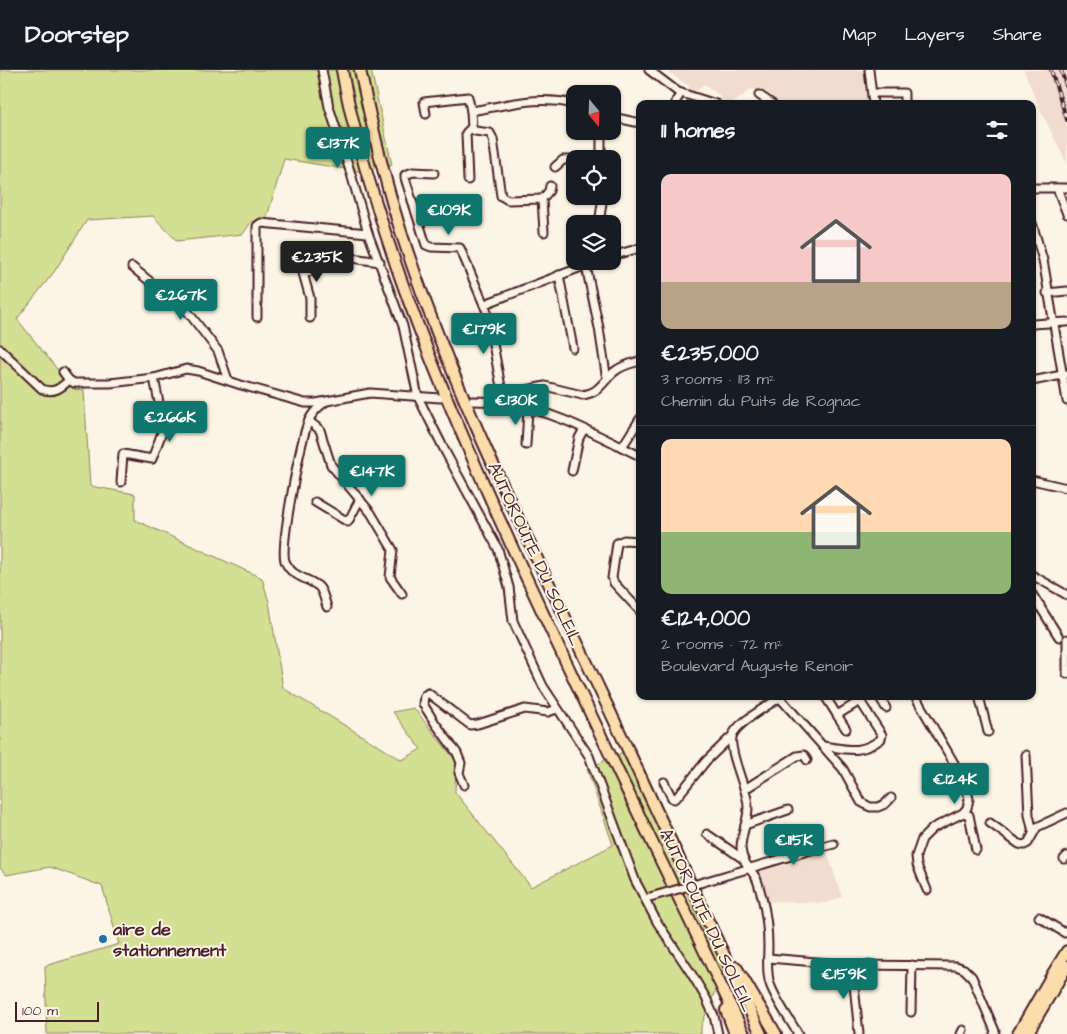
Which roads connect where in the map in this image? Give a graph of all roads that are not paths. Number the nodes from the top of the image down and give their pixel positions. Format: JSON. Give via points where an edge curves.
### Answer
{"nodes":[{"id":1,"x":322,"y":70,"type":"edge"},
{"id":2,"x":342,"y":70,"type":"edge"},
{"id":3,"x":360,"y":70,"type":"edge"},
{"id":4,"x":649,"y":70,"type":"edge"},
{"id":5,"x":869,"y":70,"type":"edge"},
{"id":6,"x":681,"y":93,"type":"junction"},
{"id":7,"x":872,"y":93,"type":"junction"},
{"id":8,"x":759,"y":95,"type":"dead end"},
{"id":9,"x":676,"y":100,"type":"edge"},
{"id":10,"x":703,"y":100,"type":"edge"},
{"id":11,"x":766,"y":100,"type":"edge"},
{"id":12,"x":873,"y":100,"type":"edge"},
{"id":13,"x":904,"y":100,"type":"edge"},
{"id":14,"x":566,"y":102,"type":"edge"},
{"id":15,"x":471,"y":111,"type":"junction"},
{"id":16,"x":426,"y":114,"type":"dead end"},
{"id":17,"x":621,"y":119,"type":"edge"},
{"id":18,"x":636,"y":122,"type":"edge"},
{"id":19,"x":472,"y":127,"type":"junction"},
{"id":20,"x":566,"y":160,"type":"edge"},
{"id":21,"x":555,"y":167,"type":"dead end"},
{"id":22,"x":434,"y":173,"type":"dead end"},
{"id":23,"x":468,"y":180,"type":"dead end"},
{"id":24,"x":550,"y":186,"type":"dead end"},
{"id":25,"x":1036,"y":188,"type":"edge"},
{"id":26,"x":1057,"y":188,"type":"junction"},
{"id":27,"x":1067,"y":188,"type":"edge"},
{"id":28,"x":542,"y":199,"type":"junction"},
{"id":29,"x":1067,"y":214,"type":"edge"},
{"id":30,"x":368,"y":232,"type":"junction"},
{"id":31,"x":544,"y":232,"type":"dead end"},
{"id":32,"x":1036,"y":235,"type":"edge"},
{"id":33,"x":636,"y":249,"type":"edge"},
{"id":34,"x":297,"y":252,"type":"dead end"},
{"id":35,"x":621,"y":253,"type":"edge"},
{"id":36,"x":380,"y":262,"type":"junction"},
{"id":37,"x":132,"y":266,"type":"dead end"},
{"id":38,"x":575,"y":270,"type":"edge"},
{"id":39,"x":587,"y":270,"type":"edge"},
{"id":40,"x":304,"y":274,"type":"junction"},
{"id":41,"x":559,"y":276,"type":"junction"},
{"id":42,"x":1067,"y":291,"type":"edge"},
{"id":43,"x":1047,"y":293,"type":"junction"},
{"id":44,"x":485,"y":304,"type":"junction"},
{"id":45,"x":257,"y":317,"type":"dead end"},
{"id":46,"x":310,"y":318,"type":"dead end"},
{"id":47,"x":1067,"y":322,"type":"edge"},
{"id":48,"x":1052,"y":323,"type":"junction"},
{"id":49,"x":1036,"y":324,"type":"edge"},
{"id":50,"x":573,"y":348,"type":"dead end"},
{"id":51,"x":0,"y":349,"type":"edge"},
{"id":52,"x":636,"y":363,"type":"edge"},
{"id":53,"x":63,"y":372,"type":"dead end"},
{"id":54,"x":606,"y":374,"type":"dead end"},
{"id":55,"x":1065,"y":375,"type":"edge"},
{"id":56,"x":154,"y":378,"type":"junction"},
{"id":57,"x":69,"y":380,"type":"junction"},
{"id":58,"x":228,"y":380,"type":"junction"},
{"id":59,"x":1036,"y":380,"type":"edge"},
{"id":60,"x":418,"y":397,"type":"junction"},
{"id":61,"x":440,"y":398,"type":"tunnel mouth"},
{"id":62,"x":504,"y":399,"type":"junction"},
{"id":63,"x":327,"y":401,"type":"junction"},
{"id":64,"x":472,"y":401,"type":"tunnel mouth"},
{"id":65,"x":1067,"y":401,"type":"edge"},
{"id":66,"x":528,"y":409,"type":"junction"},
{"id":67,"x":309,"y":421,"type":"junction"},
{"id":68,"x":636,"y":425,"type":"edge"},
{"id":69,"x":584,"y":429,"type":"junction"},
{"id":70,"x":526,"y":445,"type":"dead end"},
{"id":71,"x":622,"y":447,"type":"junction"},
{"id":72,"x":636,"y":454,"type":"edge"},
{"id":73,"x":572,"y":471,"type":"dead end"},
{"id":74,"x":1036,"y":481,"type":"edge"},
{"id":75,"x":121,"y":482,"type":"dead end"},
{"id":76,"x":1067,"y":488,"type":"edge"},
{"id":77,"x":360,"y":500,"type":"junction"},
{"id":78,"x":316,"y":502,"type":"dead end"},
{"id":79,"x":636,"y":541,"type":"edge"},
{"id":80,"x":1036,"y":577,"type":"edge"},
{"id":81,"x":402,"y":594,"type":"dead end"},
{"id":82,"x":1067,"y":596,"type":"edge"},
{"id":83,"x":327,"y":607,"type":"dead end"},
{"id":84,"x":636,"y":607,"type":"edge"},
{"id":85,"x":1036,"y":607,"type":"edge"},
{"id":86,"x":1063,"y":638,"type":"edge"},
{"id":87,"x":1067,"y":674,"type":"edge"},
{"id":88,"x":777,"y":700,"type":"edge"},
{"id":89,"x":784,"y":700,"type":"edge"},
{"id":90,"x":828,"y":700,"type":"edge"},
{"id":91,"x":881,"y":700,"type":"edge"},
{"id":92,"x":918,"y":700,"type":"edge"},
{"id":93,"x":980,"y":700,"type":"edge"},
{"id":94,"x":886,"y":708,"type":"dead end"},
{"id":95,"x":557,"y":709,"type":"junction"},
{"id":96,"x":837,"y":715,"type":"junction"},
{"id":97,"x":846,"y":729,"type":"dead end"},
{"id":98,"x":988,"y":732,"type":"dead end"},
{"id":99,"x":732,"y":736,"type":"junction"},
{"id":100,"x":823,"y":746,"type":"junction"},
{"id":101,"x":1026,"y":756,"type":"dead end"},
{"id":102,"x":807,"y":760,"type":"dead end"},
{"id":103,"x":664,"y":782,"type":"dead end"},
{"id":104,"x":464,"y":785,"type":"dead end"},
{"id":105,"x":745,"y":789,"type":"junction"},
{"id":106,"x":890,"y":798,"type":"dead end"},
{"id":107,"x":788,"y":810,"type":"dead end"},
{"id":108,"x":962,"y":813,"type":"junction"},
{"id":109,"x":1067,"y":813,"type":"edge"},
{"id":110,"x":1029,"y":815,"type":"junction"},
{"id":111,"x":990,"y":823,"type":"dead end"},
{"id":112,"x":745,"y":825,"type":"junction"},
{"id":113,"x":1042,"y":825,"type":"junction"},
{"id":114,"x":1033,"y":832,"type":"junction"},
{"id":115,"x":707,"y":834,"type":"dead end"},
{"id":116,"x":834,"y":844,"type":"dead end"},
{"id":117,"x":976,"y":850,"type":"dead end"},
{"id":118,"x":743,"y":859,"type":"junction"},
{"id":119,"x":748,"y":869,"type":"junction"},
{"id":120,"x":927,"y":890,"type":"dead end"},
{"id":121,"x":647,"y":898,"type":"junction"},
{"id":122,"x":1039,"y":917,"type":"dead end"},
{"id":123,"x":708,"y":919,"type":"junction"},
{"id":124,"x":691,"y":926,"type":"junction"},
{"id":125,"x":1067,"y":932,"type":"edge"},
{"id":126,"x":1067,"y":951,"type":"edge"},
{"id":127,"x":768,"y":958,"type":"junction"},
{"id":128,"x":852,"y":964,"type":"junction"},
{"id":129,"x":912,"y":965,"type":"junction"},
{"id":130,"x":1067,"y":966,"type":"edge"},
{"id":131,"x":911,"y":1012,"type":"dead end"},
{"id":132,"x":718,"y":1034,"type":"edge"},
{"id":133,"x":734,"y":1034,"type":"edge"},
{"id":134,"x":744,"y":1034,"type":"edge"},
{"id":135,"x":761,"y":1034,"type":"edge"},
{"id":136,"x":776,"y":1034,"type":"edge"},
{"id":137,"x":798,"y":1034,"type":"edge"},
{"id":138,"x":859,"y":1034,"type":"edge"},
{"id":139,"x":994,"y":1034,"type":"edge"},
{"id":140,"x":1018,"y":1034,"type":"edge"},
{"id":141,"x":1027,"y":1034,"type":"edge"}],
"edges":[{"from":1,"to":30,"type":"street","via":[[329,108]]},
{"from":2,"to":124,"type":"highway","name":"AUTOROUTE DU SOLEIL","via":[[361,153],[389,246],[450,408]]},
{"from":3,"to":123,"type":"highway","name":"AUTOROUTE DU SOLEIL","via":[[378,154],[404,239],[463,396]]},
{"from":4,"to":6,"type":"street"},
{"from":5,"to":7,"type":"street"},
{"from":6,"to":9,"type":"street"},
{"from":6,"to":10,"type":"street"},
{"from":7,"to":12,"type":"street"},
{"from":7,"to":13,"type":"street","via":[[904,93]]},
{"from":8,"to":11,"type":"street"},
{"from":14,"to":15,"type":"street","via":[[530,100]]},
{"from":15,"to":16,"type":"street","via":[[468,97],[424,102]]},
{"from":15,"to":19,"type":"street"},
{"from":17,"to":18,"type":"street"},
{"from":19,"to":23,"type":"street","via":[[466,133]]},
{"from":19,"to":28,"type":"street","via":[[475,131],[490,133],[493,139],[501,196],[508,200]]},
{"from":20,"to":21,"type":"street"},
{"from":22,"to":44,"type":"street","via":[[405,175],[426,245],[460,248]]},
{"from":24,"to":28,"type":"street"},
{"from":25,"to":26,"type":"street"},
{"from":26,"to":27,"type":"street"},
{"from":26,"to":29,"type":"street"},
{"from":28,"to":31,"type":"street"},
{"from":30,"to":36,"type":"street"},
{"from":30,"to":45,"type":"street","via":[[261,223],[257,226]]},
{"from":32,"to":43,"type":"street"},
{"from":33,"to":35,"type":"street"},
{"from":34,"to":40,"type":"street"},
{"from":36,"to":40,"type":"street","via":[[338,256]]},
{"from":36,"to":60,"type":"street","via":[[403,326]]},
{"from":37,"to":58,"type":"street","via":[[188,312],[218,351]]},
{"from":38,"to":41,"type":"street"},
{"from":39,"to":54,"type":"street"},
{"from":40,"to":46,"type":"street","via":[[310,298]]},
{"from":41,"to":44,"type":"street"},
{"from":41,"to":50,"type":"street"},
{"from":42,"to":43,"type":"street"},
{"from":43,"to":48,"type":"street"},
{"from":44,"to":62,"type":"street"},
{"from":47,"to":48,"type":"street"},
{"from":48,"to":49,"type":"street"},
{"from":48,"to":55,"type":"street"},
{"from":51,"to":57,"type":"street","via":[[46,392],[56,390]]},
{"from":52,"to":62,"type":"street","via":[[614,371],[598,390],[587,394],[545,386]]},
{"from":53,"to":57,"type":"street"},
{"from":55,"to":59,"type":"street"},
{"from":55,"to":65,"type":"street"},
{"from":56,"to":57,"type":"street","via":[[110,383]]},
{"from":56,"to":58,"type":"street","via":[[186,369]]},
{"from":56,"to":75,"type":"street","via":[[164,428],[152,459],[123,454]]},
{"from":58,"to":63,"type":"street","via":[[305,403]]},
{"from":60,"to":61,"type":"street"},
{"from":60,"to":63,"type":"street","via":[[370,394]]},
{"from":60,"to":95,"type":"street","via":[[498,549],[514,621]]},
{"from":62,"to":64,"type":"street"},
{"from":62,"to":66,"type":"street"},
{"from":63,"to":67,"type":"street","via":[[315,410]]},
{"from":66,"to":69,"type":"street"},
{"from":66,"to":70,"type":"street"},
{"from":67,"to":77,"type":"street","via":[[320,430],[331,465]]},
{"from":67,"to":83,"type":"street","via":[[285,535],[285,560],[292,572],[319,587]]},
{"from":68,"to":71,"type":"street"},
{"from":69,"to":71,"type":"street"},
{"from":69,"to":73,"type":"street"},
{"from":71,"to":72,"type":"street"},
{"from":74,"to":76,"type":"street"},
{"from":77,"to":78,"type":"street","via":[[348,522]]},
{"from":77,"to":81,"type":"street","via":[[393,550],[390,576]]},
{"from":79,"to":84,"type":"street","via":[[617,543],[612,578]]},
{"from":80,"to":82,"type":"street"},
{"from":85,"to":86,"type":"street"},
{"from":86,"to":87,"type":"street"},
{"from":88,"to":99,"type":"street","via":[[744,722]]},
{"from":89,"to":100,"type":"street"},
{"from":90,"to":96,"type":"street"},
{"from":91,"to":94,"type":"street"},
{"from":92,"to":108,"type":"street","via":[[965,782],[969,799]]},
{"from":93,"to":98,"type":"street"},
{"from":95,"to":104,"type":"street","via":[[548,712],[525,709],[470,725],[436,698],[428,693],[424,696],[423,704],[457,753]]},
{"from":95,"to":121,"type":"street","via":[[589,756],[635,880]]},
{"from":96,"to":97,"type":"street"},
{"from":96,"to":100,"type":"street","via":[[860,701],[880,730],[881,739],[858,750]]},
{"from":99,"to":103,"type":"street","via":[[674,799]]},
{"from":99,"to":105,"type":"street"},
{"from":100,"to":106,"type":"street","via":[[843,769],[861,802],[878,807]]},
{"from":101,"to":110,"type":"street"},
{"from":102,"to":105,"type":"street","via":[[804,756],[797,756]]},
{"from":105,"to":112,"type":"street","via":[[748,802]]},
{"from":107,"to":112,"type":"street"},
{"from":108,"to":117,"type":"street","via":[[969,815]]},
{"from":108,"to":120,"type":"street","via":[[933,828],[922,839],[916,856]]},
{"from":109,"to":113,"type":"street"},
{"from":110,"to":113,"type":"street"},
{"from":110,"to":114,"type":"street"},
{"from":111,"to":114,"type":"street","via":[[1021,846],[1028,843]]},
{"from":112,"to":118,"type":"street"},
{"from":113,"to":114,"type":"street"},
{"from":115,"to":118,"type":"street"},
{"from":116,"to":119,"type":"street"},
{"from":118,"to":119,"type":"street"},
{"from":119,"to":121,"type":"street","bridge":true},
{"from":119,"to":127,"type":"street","via":[[756,879],[765,911]]},
{"from":121,"to":132,"type":"street","via":[[706,998]]},
{"from":122,"to":125,"type":"street"},
{"from":123,"to":135,"type":"highway","name":"AUTOROUTE DU SOLEIL"},
{"from":123,"to":136,"type":"highway"},
{"from":124,"to":133,"type":"highway"},
{"from":124,"to":134,"type":"highway","name":"AUTOROUTE DU SOLEIL"},
{"from":126,"to":140,"type":"highway"},
{"from":127,"to":128,"type":"street"},
{"from":127,"to":137,"type":"street","via":[[770,983]]},
{"from":128,"to":129,"type":"street"},
{"from":128,"to":138,"type":"street"},
{"from":129,"to":131,"type":"street"},
{"from":129,"to":139,"type":"street","via":[[964,969],[972,976],[993,1024]]},
{"from":130,"to":141,"type":"highway"}]}
